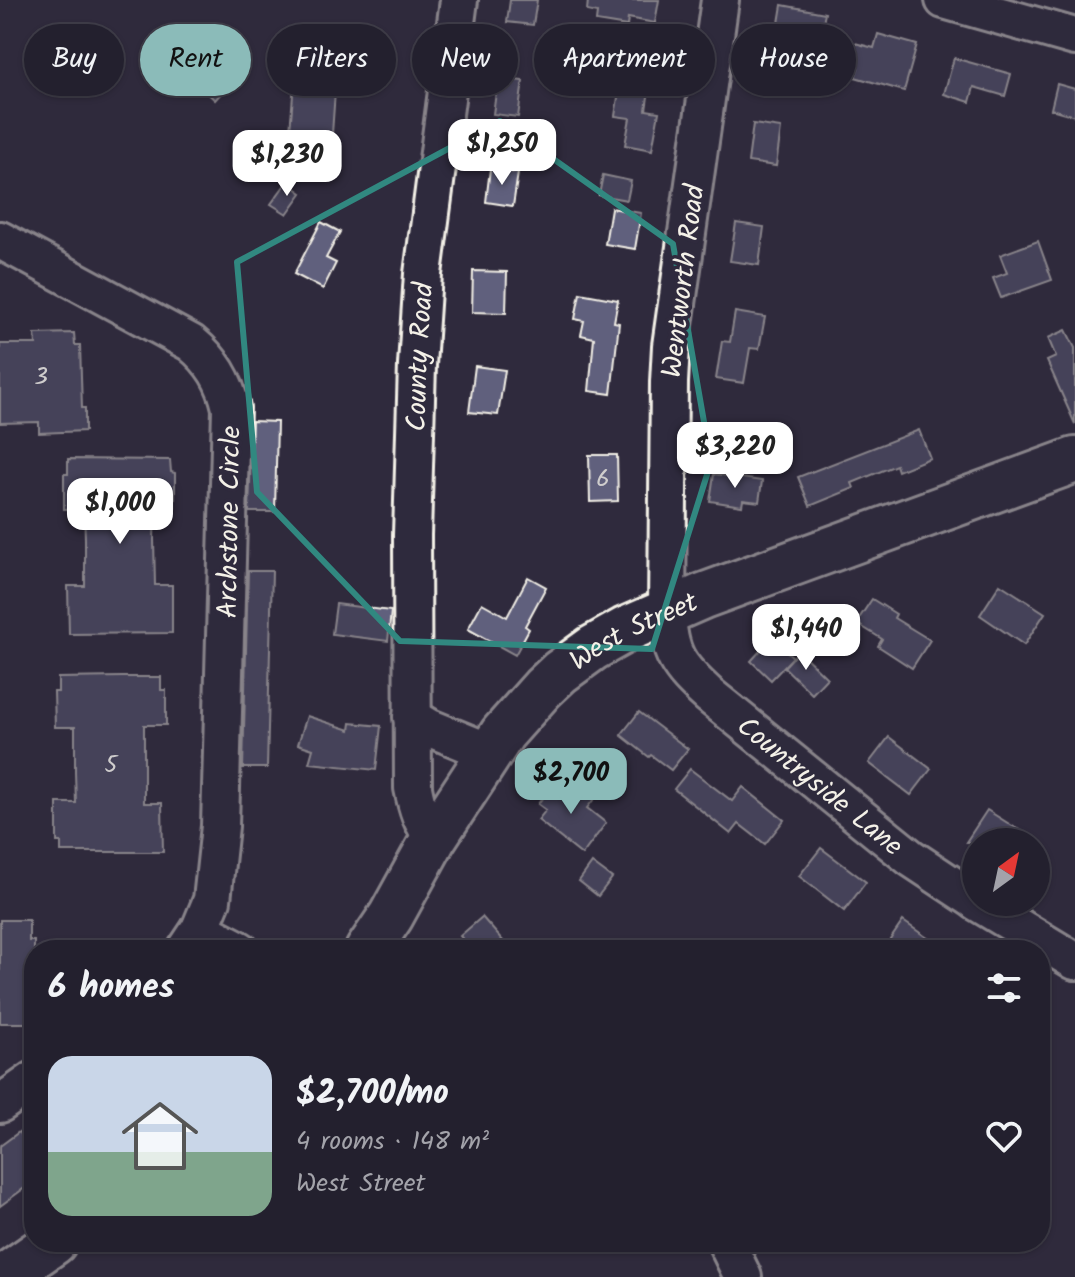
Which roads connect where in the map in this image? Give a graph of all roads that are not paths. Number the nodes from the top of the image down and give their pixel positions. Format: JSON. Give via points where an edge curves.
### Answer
{"nodes":[{"id":1,"x":459,"y":0,"type":"edge"},
{"id":2,"x":720,"y":0,"type":"edge"},
{"id":3,"x":944,"y":0,"type":"edge"},
{"id":4,"x":1075,"y":37,"type":"edge"},
{"id":5,"x":0,"y":240,"type":"edge"},
{"id":6,"x":1075,"y":460,"type":"edge"},
{"id":7,"x":667,"y":611,"type":"junction"},
{"id":8,"x":412,"y":717,"type":"junction"},
{"id":9,"x":489,"y":752,"type":"junction"},
{"id":10,"x":434,"y":838,"type":"junction"},
{"id":11,"x":962,"y":892,"type":"edge"},
{"id":12,"x":1000,"y":916,"type":"edge"},
{"id":13,"x":202,"y":940,"type":"edge"},
{"id":14,"x":375,"y":940,"type":"edge"},
{"id":15,"x":1040,"y":940,"type":"edge"},
{"id":16,"x":1050,"y":946,"type":"edge"},
{"id":17,"x":1075,"y":961,"type":"edge"},
{"id":18,"x":24,"y":1087,"type":"edge"},
{"id":19,"x":0,"y":1104,"type":"edge"},
{"id":20,"x":40,"y":1252,"type":"edge"},
{"id":21,"x":731,"y":1252,"type":"edge"},
{"id":22,"x":4,"y":1277,"type":"edge"},
{"id":23,"x":743,"y":1277,"type":"edge"}],
"edges":[{"from":1,"to":8,"type":"street","name":"County Road","via":[[423,274],[417,365]]},
{"from":2,"to":7,"type":"street","name":"Wentworth Road","via":[[671,346]]},
{"from":3,"to":4,"type":"street"},
{"from":5,"to":13,"type":"street","name":"Archstone Circle","via":[[191,343],[213,365],[229,398],[220,826]]},
{"from":6,"to":7,"type":"main road","name":"West Street"},
{"from":7,"to":9,"type":"main road","name":"West Street","via":[[609,638],[560,672],[517,714]]},
{"from":7,"to":11,"type":"street","name":"Countryside Lane","via":[[673,653],[700,688],[911,858]]},
{"from":8,"to":9,"type":"street"},
{"from":8,"to":10,"type":"street","name":"County Road","via":[[413,788],[423,826]]},
{"from":9,"to":10,"type":"main road","name":"West Street"},
{"from":10,"to":14,"type":"main road","name":"West Street"},
{"from":12,"to":15,"type":"street","name":"Countryside Lane"},
{"from":16,"to":17,"type":"street","name":"Countryside Lane"},
{"from":18,"to":19,"type":"street"},
{"from":20,"to":22,"type":"main road"},
{"from":21,"to":23,"type":"street"}]}
